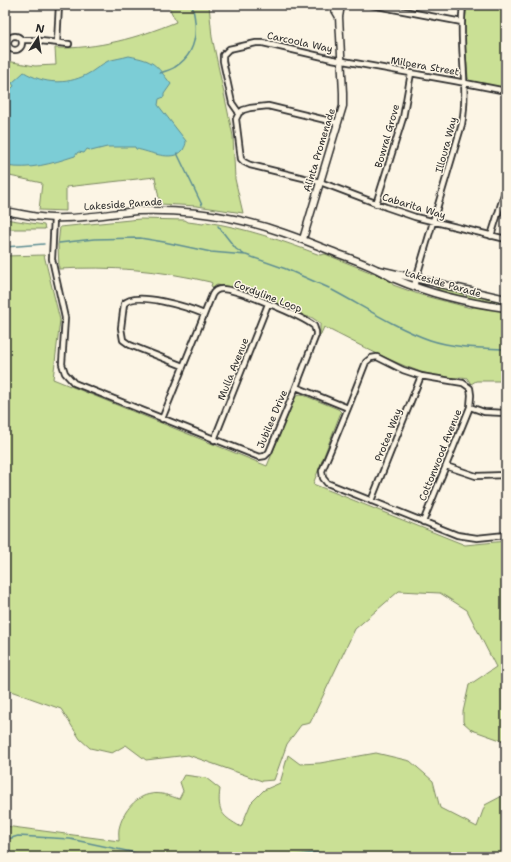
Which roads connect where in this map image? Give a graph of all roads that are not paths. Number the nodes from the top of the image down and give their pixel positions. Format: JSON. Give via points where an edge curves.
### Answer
{"nodes":[{"id":1,"x":59,"y":5,"type":"edge"},
{"id":2,"x":333,"y":5,"type":"edge"},
{"id":3,"x":340,"y":5,"type":"edge"},
{"id":4,"x":372,"y":5,"type":"edge"},
{"id":5,"x":464,"y":5,"type":"edge"},
{"id":6,"x":339,"y":17,"type":"junction"},
{"id":7,"x":462,"y":22,"type":"junction"},
{"id":8,"x":22,"y":40,"type":"dead end"},
{"id":9,"x":57,"y":43,"type":"junction"},
{"id":10,"x":69,"y":44,"type":"dead end"},
{"id":11,"x":341,"y":60,"type":"junction"},
{"id":12,"x":411,"y":73,"type":"junction"},
{"id":13,"x":464,"y":82,"type":"junction"},
{"id":14,"x":506,"y":92,"type":"edge"},
{"id":15,"x":238,"y":113,"type":"junction"},
{"id":16,"x":338,"y":123,"type":"junction"},
{"id":17,"x":320,"y":182,"type":"junction"},
{"id":18,"x":506,"y":188,"type":"edge"},
{"id":19,"x":376,"y":204,"type":"junction"},
{"id":20,"x":5,"y":210,"type":"edge"},
{"id":21,"x":54,"y":218,"type":"junction"},
{"id":22,"x":433,"y":222,"type":"junction"},
{"id":23,"x":491,"y":236,"type":"junction"},
{"id":24,"x":506,"y":239,"type":"edge"},
{"id":25,"x":302,"y":240,"type":"junction"},
{"id":26,"x":378,"y":270,"type":"junction"},
{"id":27,"x":416,"y":278,"type":"junction"},
{"id":28,"x":414,"y":286,"type":"junction"},
{"id":29,"x":506,"y":299,"type":"edge"},
{"id":30,"x":268,"y":304,"type":"junction"},
{"id":31,"x":506,"y":308,"type":"edge"},
{"id":32,"x":204,"y":314,"type":"junction"},
{"id":33,"x":183,"y":366,"type":"junction"},
{"id":34,"x":421,"y":376,"type":"junction"},
{"id":35,"x":296,"y":387,"type":"junction"},
{"id":36,"x":470,"y":407,"type":"junction"},
{"id":37,"x":348,"y":408,"type":"junction"},
{"id":38,"x":506,"y":413,"type":"edge"},
{"id":39,"x":162,"y":419,"type":"junction"},
{"id":40,"x":214,"y":440,"type":"junction"},
{"id":41,"x":446,"y":466,"type":"junction"},
{"id":42,"x":506,"y":475,"type":"edge"},
{"id":43,"x":371,"y":501,"type":"junction"},
{"id":44,"x":423,"y":522,"type":"junction"},
{"id":45,"x":506,"y":535,"type":"edge"}],
"edges":[{"from":1,"to":9,"type":"street"},
{"from":2,"to":3,"type":"street"},
{"from":2,"to":6,"type":"street","name":"Alinta Promenade"},
{"from":3,"to":6,"type":"street","name":"Alinta Promenade"},
{"from":4,"to":7,"type":"street"},
{"from":5,"to":7,"type":"street","name":"Illoura Way"},
{"from":6,"to":11,"type":"street","name":"Alinta Promenade"},
{"from":7,"to":13,"type":"street","name":"Illoura Way"},
{"from":8,"to":9,"type":"street"},
{"from":9,"to":10,"type":"street"},
{"from":11,"to":12,"type":"street","name":"Milpera Street"},
{"from":11,"to":15,"type":"street","name":"Carcoola Way","via":[[263,43],[229,49],[223,55],[223,61],[232,103]]},
{"from":11,"to":16,"type":"street","name":"Alinta Promenade","via":[[343,101]]},
{"from":12,"to":13,"type":"street","name":"Milpera Street"},
{"from":12,"to":19,"type":"street","name":"Bowral Grove","via":[[403,118]]},
{"from":13,"to":14,"type":"street","name":"Milpera Street"},
{"from":13,"to":22,"type":"street","name":"Illoura Way","via":[[465,104],[462,124]]},
{"from":15,"to":16,"type":"street","via":[[246,109],[268,106]]},
{"from":15,"to":17,"type":"street","name":"Cabarita Way","via":[[241,156],[244,162]]},
{"from":16,"to":17,"type":"street","name":"Alinta Promenade"},
{"from":17,"to":19,"type":"street","name":"Cabarita Way"},
{"from":17,"to":25,"type":"street","name":"Alinta Promenade"},
{"from":18,"to":23,"type":"street"},
{"from":19,"to":22,"type":"street","name":"Cabarita Way"},
{"from":20,"to":21,"type":"street","name":"Lakeside Parade"},
{"from":21,"to":25,"type":"street","name":"Lakeside Parade","via":[[143,211],[184,212],[247,221]]},
{"from":21,"to":39,"type":"street","name":"Jubilee Drive","via":[[52,252],[64,313],[62,358],[65,373],[74,383]]},
{"from":22,"to":23,"type":"street","name":"Cabarita Way"},
{"from":22,"to":27,"type":"street","name":"Illoura Way"},
{"from":23,"to":24,"type":"street","name":"Cabarita Way"},
{"from":25,"to":26,"type":"street","name":"Lakeside Parade"},
{"from":26,"to":27,"type":"street","name":"Lakeside Parade"},
{"from":26,"to":28,"type":"street","name":"Lakeside Parade"},
{"from":27,"to":28,"type":"street","name":"Illoura Way"},
{"from":27,"to":29,"type":"street","name":"Lakeside Parade"},
{"from":28,"to":31,"type":"street","name":"Lakeside Parade","via":[[447,296]]},
{"from":30,"to":32,"type":"street","name":"Cordyline Loop","via":[[220,289],[212,295]]},
{"from":30,"to":35,"type":"street","name":"Cordyline Loop","via":[[311,324],[315,329],[315,339]]},
{"from":30,"to":40,"type":"street","name":"Mulla Avenue"},
{"from":32,"to":33,"type":"street","name":"Cordyline Loop"},
{"from":32,"to":33,"type":"street","via":[[185,306],[152,300],[132,299],[124,304],[121,328],[123,340]]},
{"from":33,"to":39,"type":"street","name":"Cordyline Loop"},
{"from":34,"to":36,"type":"street","name":"Cottonwood Avenue","via":[[466,384],[471,392]]},
{"from":34,"to":37,"type":"street","name":"Cottonwood Avenue","via":[[377,357],[371,358],[366,362]]},
{"from":34,"to":43,"type":"street","name":"Protea Way"},
{"from":35,"to":37,"type":"street","name":"Jubilee Drive"},
{"from":35,"to":40,"type":"street","name":"Jubilee Drive","via":[[269,452],[265,456],[256,456]]},
{"from":36,"to":38,"type":"street","via":[[484,412]]},
{"from":36,"to":41,"type":"street","name":"Cottonwood Avenue"},
{"from":37,"to":43,"type":"street","via":[[322,471],[322,477],[327,483]]},
{"from":39,"to":40,"type":"street","name":"Jubilee Drive"},
{"from":41,"to":42,"type":"street","via":[[476,476]]},
{"from":41,"to":44,"type":"street","name":"Cottonwood Avenue"},
{"from":43,"to":44,"type":"street"},
{"from":44,"to":45,"type":"street","via":[[465,537]]}]}
